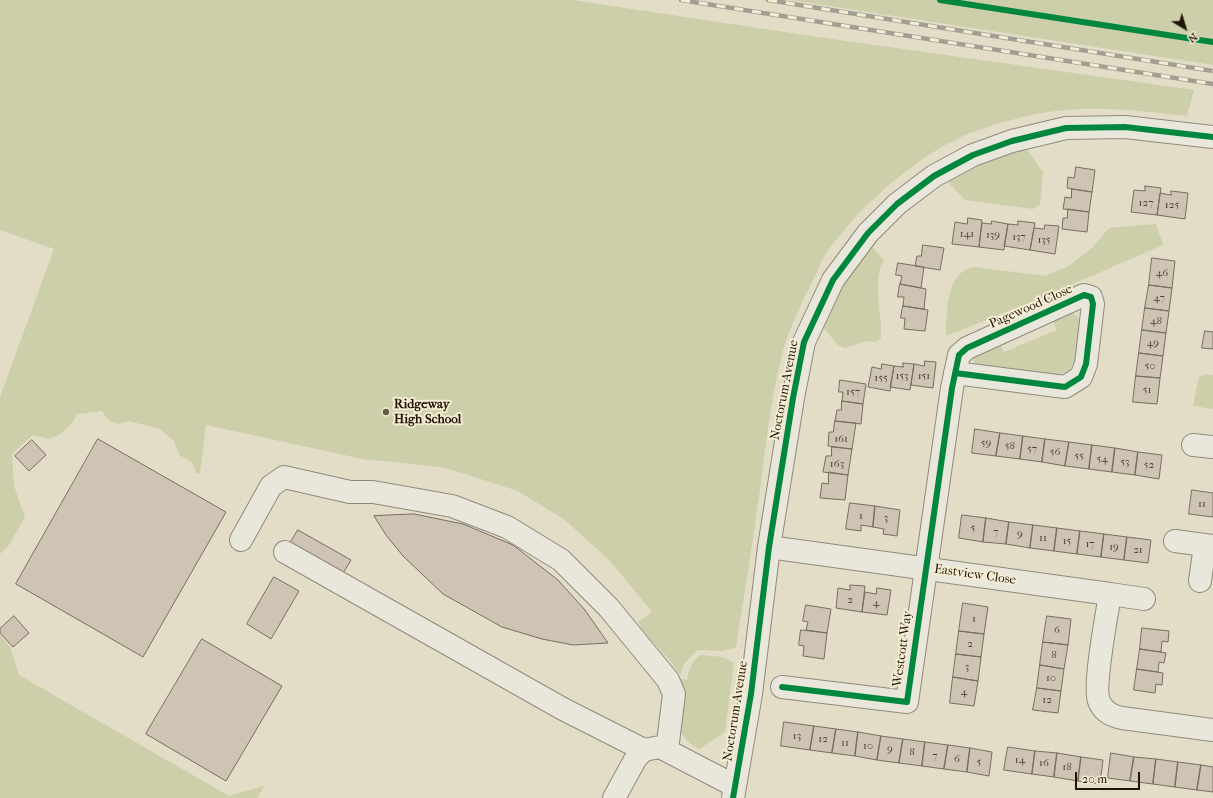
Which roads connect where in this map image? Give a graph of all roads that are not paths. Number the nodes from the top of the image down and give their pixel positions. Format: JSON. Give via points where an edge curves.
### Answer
{"nodes":[{"id":1,"x":1213,"y":137,"type":"edge"},
{"id":2,"x":955,"y":373,"type":"junction"},
{"id":3,"x":242,"y":540,"type":"dead end"},
{"id":4,"x":1175,"y":541,"type":"dead end"},
{"id":5,"x":1209,"y":546,"type":"edge"},
{"id":6,"x":769,"y":547,"type":"junction"},
{"id":7,"x":285,"y":552,"type":"dead end"},
{"id":8,"x":925,"y":568,"type":"junction"},
{"id":9,"x":1200,"y":581,"type":"dead end"},
{"id":10,"x":1110,"y":594,"type":"junction"},
{"id":11,"x":1144,"y":599,"type":"dead end"},
{"id":12,"x":782,"y":687,"type":"dead end"},
{"id":13,"x":1213,"y":730,"type":"edge"},
{"id":14,"x":644,"y":750,"type":"junction"},
{"id":15,"x":667,"y":750,"type":"junction"},
{"id":16,"x":734,"y":792,"type":"edge"},
{"id":17,"x":614,"y":798,"type":"edge"}],
"edges":[{"from":1,"to":6,"type":"street","name":"Noctorum Avenue","via":[[1125,127],[1053,130],[972,155],[934,176],[897,204],[868,233],[832,280],[804,342]]},
{"from":2,"to":2,"type":"street","name":"Pagewood Close","via":[[959,355],[967,348],[1084,295],[1091,297],[1093,304],[1086,364],[1081,377],[1065,387]]},
{"from":2,"to":8,"type":"street","name":"Pagewood Close"},
{"from":3,"to":15,"type":"street","via":[[271,486],[284,477],[343,490],[373,492],[452,506],[507,527],[561,560],[609,608],[668,680],[674,694]]},
{"from":4,"to":5,"type":"street"},
{"from":5,"to":9,"type":"street"},
{"from":6,"to":8,"type":"street","name":"Eastview Close"},
{"from":6,"to":16,"type":"street","name":"Noctorum Avenue","via":[[757,653]]},
{"from":7,"to":14,"type":"street","via":[[563,709]]},
{"from":8,"to":10,"type":"street","name":"Eastview Close"},
{"from":8,"to":12,"type":"street","name":"Westcott Way","via":[[907,702]]},
{"from":10,"to":11,"type":"street","name":"Eastview Close"},
{"from":10,"to":13,"type":"street","via":[[1096,693],[1103,709],[1110,715],[1122,718]]},
{"from":14,"to":15,"type":"street","via":[[660,747]]},
{"from":14,"to":17,"type":"street","via":[[636,758]]},
{"from":15,"to":16,"type":"street"}]}
